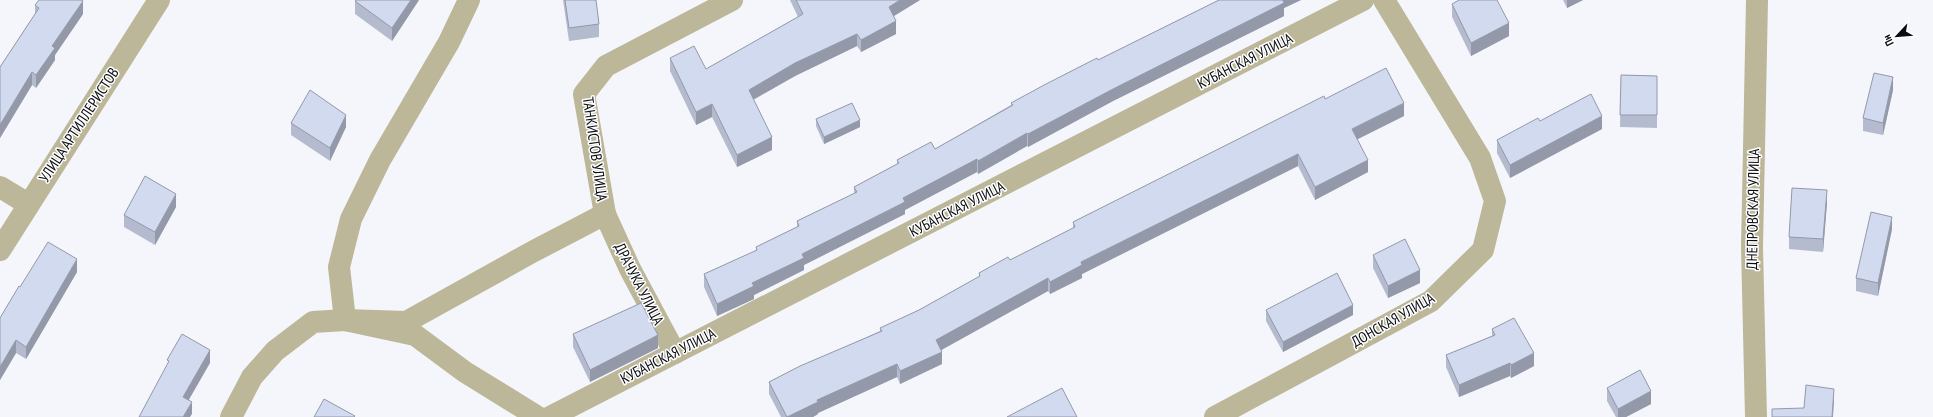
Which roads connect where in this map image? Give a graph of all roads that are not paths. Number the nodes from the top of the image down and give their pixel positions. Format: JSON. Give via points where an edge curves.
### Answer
{"nodes":[{"id":1,"x":159,"y":0,"type":"edge"},
{"id":2,"x":469,"y":0,"type":"edge"},
{"id":3,"x":732,"y":0,"type":"edge"},
{"id":4,"x":1363,"y":0,"type":"edge"},
{"id":5,"x":1384,"y":0,"type":"edge"},
{"id":6,"x":1757,"y":0,"type":"edge"},
{"id":7,"x":0,"y":187,"type":"edge"},
{"id":8,"x":28,"y":204,"type":"junction"},
{"id":9,"x":604,"y":214,"type":"junction"},
{"id":10,"x":0,"y":250,"type":"edge"},
{"id":11,"x":345,"y":320,"type":"junction"},
{"id":12,"x":675,"y":353,"type":"junction"},
{"id":13,"x":231,"y":417,"type":"edge"},
{"id":14,"x":538,"y":417,"type":"edge"},
{"id":15,"x":550,"y":417,"type":"edge"},
{"id":16,"x":1215,"y":417,"type":"edge"},
{"id":17,"x":1756,"y":417,"type":"edge"}],
"edges":[{"from":1,"to":8,"type":"street","name":"УЛИЦА АРТИЛЛЕРИСТОВ"},
{"from":2,"to":11,"type":"street","via":[[449,42],[380,160],[351,219],[339,268]]},
{"from":3,"to":9,"type":"street","name":"ТАНКИСТОВ УЛИЦА","via":[[606,66],[584,94]]},
{"from":4,"to":12,"type":"street","name":"КУБАНСКАЯ УЛИЦА"},
{"from":5,"to":16,"type":"street","name":"ДОНСКАЯ УЛИЦА","via":[[1480,158],[1495,202],[1483,250],[1431,301]]},
{"from":6,"to":17,"type":"street","name":"ДНЕПРОВСКАЯ УЛИЦА","via":[[1752,248]]},
{"from":7,"to":8,"type":"street"},
{"from":8,"to":10,"type":"street","name":"УЛИЦА АРТИЛЛЕРИСТОВ"},
{"from":9,"to":11,"type":"street","name":"ТАНКИСТОВ УЛИЦА","via":[[406,322]]},
{"from":9,"to":12,"type":"street","name":"ДРАЧУКА УЛИЦА"},
{"from":11,"to":13,"type":"street","name":"ТАНКИСТОВ УЛИЦА","via":[[313,322],[275,351],[252,377]]},
{"from":11,"to":14,"type":"street","via":[[415,336],[465,372]]},
{"from":12,"to":15,"type":"street","name":"КУБАНСКАЯ УЛИЦА"}]}
